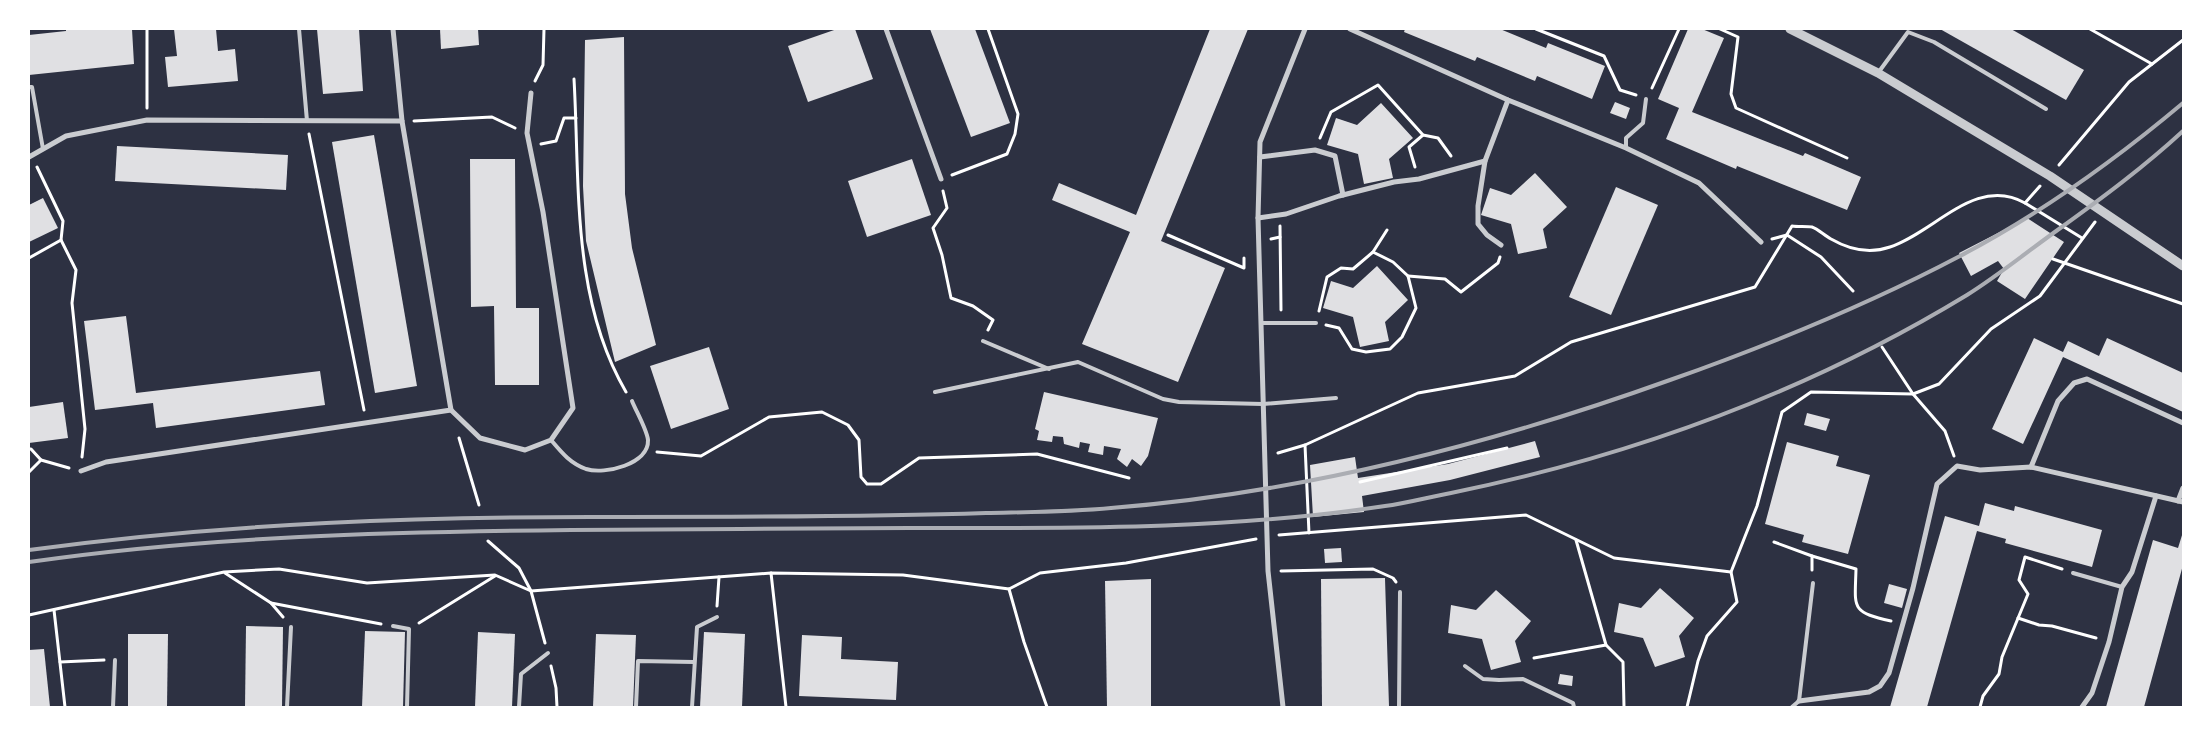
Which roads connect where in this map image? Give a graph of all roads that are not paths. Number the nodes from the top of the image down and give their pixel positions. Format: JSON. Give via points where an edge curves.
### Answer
{"nodes":[{"id":1,"x":298,"y":29,"type":"edge"},
{"id":2,"x":393,"y":29,"type":"edge"},
{"id":3,"x":886,"y":29,"type":"edge"},
{"id":4,"x":1305,"y":29,"type":"edge"},
{"id":5,"x":1350,"y":29,"type":"edge"},
{"id":6,"x":1790,"y":29,"type":"edge"},
{"id":7,"x":1878,"y":73,"type":"junction"},
{"id":8,"x":29,"y":87,"type":"edge"},
{"id":9,"x":531,"y":93,"type":"road end"},
{"id":10,"x":1646,"y":99,"type":"road end"},
{"id":11,"x":1508,"y":100,"type":"junction"},
{"id":12,"x":2046,"y":109,"type":"dead end"},
{"id":13,"x":306,"y":121,"type":"junction"},
{"id":14,"x":402,"y":121,"type":"junction"},
{"id":15,"x":1626,"y":148,"type":"junction"},
{"id":16,"x":43,"y":149,"type":"junction"},
{"id":17,"x":30,"y":156,"type":"edge"},
{"id":18,"x":1260,"y":157,"type":"junction"},
{"id":19,"x":1485,"y":160,"type":"junction"},
{"id":20,"x":941,"y":179,"type":"road end"},
{"id":21,"x":1343,"y":195,"type":"junction"},
{"id":22,"x":1258,"y":218,"type":"junction"},
{"id":23,"x":1761,"y":242,"type":"road end"},
{"id":24,"x":1501,"y":245,"type":"road end"},
{"id":25,"x":2183,"y":266,"type":"edge"},
{"id":26,"x":1262,"y":323,"type":"junction"},
{"id":27,"x":1316,"y":323,"type":"road end"},
{"id":28,"x":983,"y":341,"type":"road end"},
{"id":29,"x":1049,"y":369,"type":"junction"},
{"id":30,"x":935,"y":392,"type":"dead end"},
{"id":31,"x":1336,"y":398,"type":"dead end"},
{"id":32,"x":632,"y":401,"type":"road end"},
{"id":33,"x":1263,"y":404,"type":"junction"},
{"id":34,"x":451,"y":410,"type":"junction"},
{"id":35,"x":2183,"y":423,"type":"edge"},
{"id":36,"x":551,"y":440,"type":"junction"},
{"id":37,"x":2032,"y":467,"type":"junction"},
{"id":38,"x":81,"y":471,"type":"road end"},
{"id":39,"x":2183,"y":488,"type":"edge"},
{"id":40,"x":2156,"y":496,"type":"junction"},
{"id":41,"x":2181,"y":502,"type":"edge"},
{"id":42,"x":2073,"y":573,"type":"road end"},
{"id":43,"x":1813,"y":583,"type":"road end"},
{"id":44,"x":2122,"y":587,"type":"junction"},
{"id":45,"x":1400,"y":592,"type":"road end"},
{"id":46,"x":717,"y":617,"type":"road end"},
{"id":47,"x":393,"y":626,"type":"road end"},
{"id":48,"x":291,"y":627,"type":"road end"},
{"id":49,"x":548,"y":653,"type":"road end"},
{"id":50,"x":115,"y":660,"type":"road end"},
{"id":51,"x":694,"y":662,"type":"junction"},
{"id":52,"x":1465,"y":666,"type":"dead end"},
{"id":53,"x":1799,"y":700,"type":"junction"},
{"id":54,"x":114,"y":707,"type":"edge"},
{"id":55,"x":287,"y":707,"type":"edge"},
{"id":56,"x":407,"y":707,"type":"edge"},
{"id":57,"x":519,"y":707,"type":"edge"},
{"id":58,"x":636,"y":707,"type":"edge"},
{"id":59,"x":692,"y":707,"type":"edge"},
{"id":60,"x":1283,"y":707,"type":"edge"},
{"id":61,"x":1399,"y":707,"type":"edge"},
{"id":62,"x":1574,"y":707,"type":"edge"},
{"id":63,"x":1792,"y":707,"type":"edge"},
{"id":64,"x":2082,"y":707,"type":"edge"}],
"edges":[{"from":1,"to":13,"type":"lane"},
{"from":2,"to":14,"type":"street"},
{"from":3,"to":20,"type":"street"},
{"from":4,"to":18,"type":"street","via":[[1260,142]]},
{"from":5,"to":11,"type":"street"},
{"from":6,"to":7,"type":"street"},
{"from":7,"to":12,"type":"lane","via":[[1908,32],[1934,42]]},
{"from":7,"to":25,"type":"street","via":[[2050,176]]},
{"from":8,"to":16,"type":"lane","via":[[32,87]]},
{"from":9,"to":36,"type":"street","via":[[527,133],[544,212],[573,408]]},
{"from":10,"to":15,"type":"lane","via":[[1643,123],[1626,138]]},
{"from":11,"to":15,"type":"street"},
{"from":11,"to":19,"type":"street"},
{"from":13,"to":14,"type":"street"},
{"from":13,"to":16,"type":"street","via":[[147,120],[66,136]]},
{"from":14,"to":34,"type":"street"},
{"from":15,"to":23,"type":"street","via":[[1699,183]]},
{"from":16,"to":17,"type":"street"},
{"from":18,"to":21,"type":"street","via":[[1315,150],[1335,156]]},
{"from":18,"to":22,"type":"street"},
{"from":19,"to":21,"type":"street"},
{"from":19,"to":24,"type":"street","via":[[1478,224]]},
{"from":21,"to":22,"type":"street","via":[[1280,215]]},
{"from":22,"to":26,"type":"street"},
{"from":26,"to":27,"type":"lane"},
{"from":26,"to":33,"type":"street"},
{"from":28,"to":29,"type":"lane"},
{"from":29,"to":30,"type":"lane"},
{"from":29,"to":33,"type":"lane","via":[[1078,362],[1163,399]]},
{"from":31,"to":33,"type":"lane"},
{"from":32,"to":36,"type":"lane","via":[[648,439],[646,452],[635,462],[611,469],[588,470],[566,458]]},
{"from":33,"to":60,"type":"street","via":[[1268,571]]},
{"from":34,"to":36,"type":"street","via":[[480,438],[525,450]]},
{"from":34,"to":38,"type":"street","via":[[106,462]]},
{"from":35,"to":37,"type":"street","via":[[2087,379],[2074,383],[2058,401]]},
{"from":37,"to":40,"type":"street"},
{"from":37,"to":53,"type":"street","via":[[1980,470],[1957,466],[1937,484],[1889,673],[1880,686],[1869,692]]},
{"from":39,"to":41,"type":"street"},
{"from":40,"to":41,"type":"street"},
{"from":40,"to":44,"type":"street","via":[[2132,572]]},
{"from":42,"to":44,"type":"lane"},
{"from":43,"to":53,"type":"lane"},
{"from":44,"to":64,"type":"street","via":[[2092,692]]},
{"from":45,"to":61,"type":"lane"},
{"from":46,"to":51,"type":"lane","via":[[696,627]]},
{"from":47,"to":56,"type":"lane","via":[[409,629]]},
{"from":48,"to":55,"type":"lane"},
{"from":49,"to":57,"type":"lane","via":[[521,674]]},
{"from":50,"to":54,"type":"lane"},
{"from":51,"to":58,"type":"lane","via":[[638,661]]},
{"from":51,"to":59,"type":"lane"},
{"from":52,"to":62,"type":"lane","via":[[1483,679],[1523,679],[1573,703]]},
{"from":53,"to":63,"type":"lane"}]}
